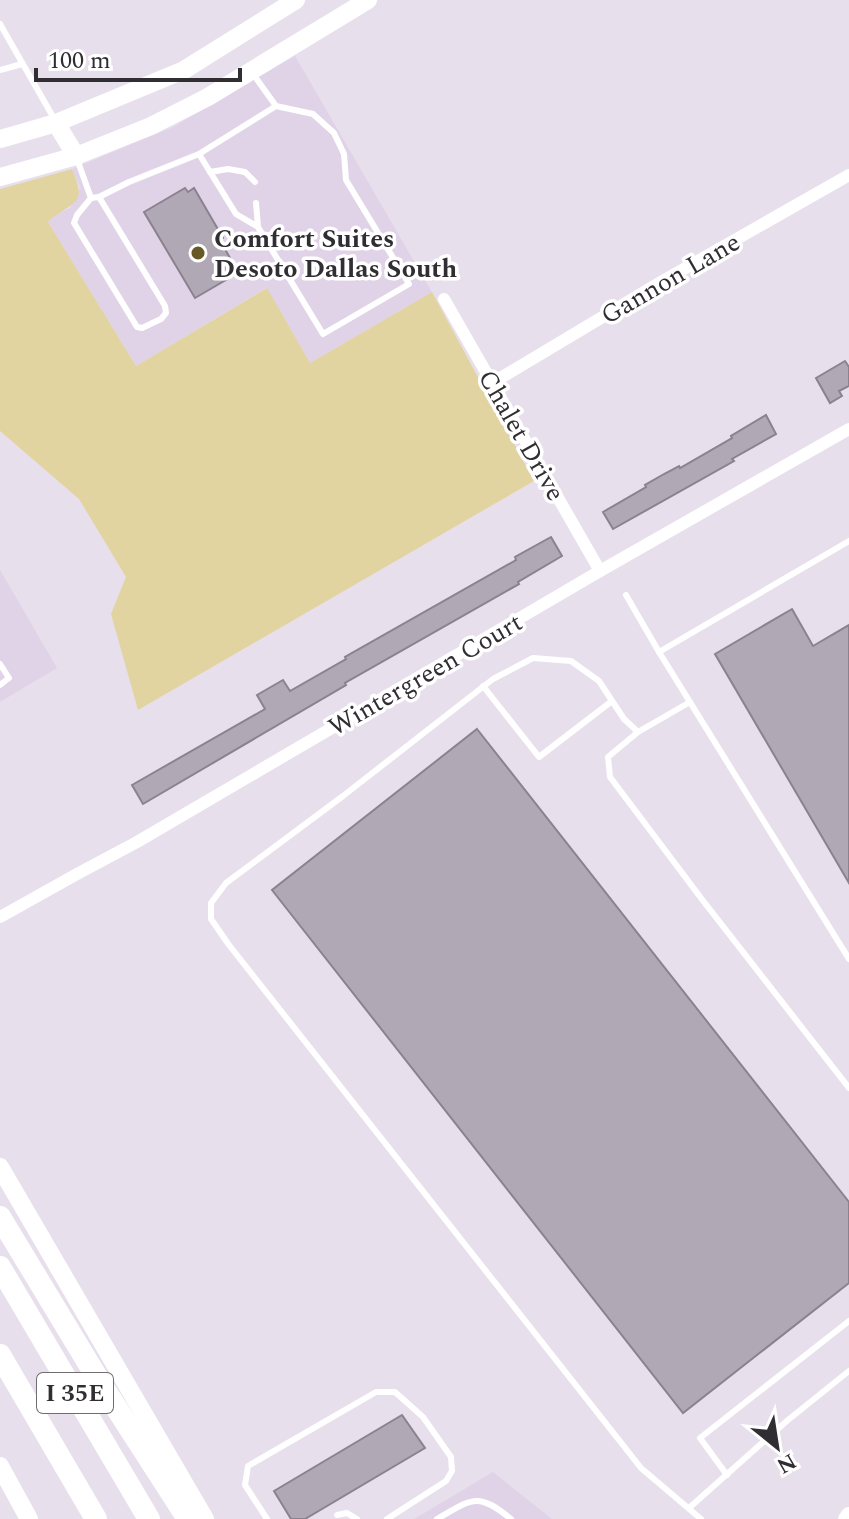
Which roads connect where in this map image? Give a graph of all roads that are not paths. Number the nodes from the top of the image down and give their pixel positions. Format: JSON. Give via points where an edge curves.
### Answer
{"nodes":[{"id":1,"x":296,"y":0,"type":"edge"},
{"id":2,"x":368,"y":0,"type":"edge"},
{"id":3,"x":0,"y":24,"type":"edge"},
{"id":4,"x":22,"y":64,"type":"junction"},
{"id":5,"x":0,"y":70,"type":"edge"},
{"id":6,"x":251,"y":71,"type":"junction"},
{"id":7,"x":276,"y":106,"type":"junction"},
{"id":8,"x":56,"y":123,"type":"junction"},
{"id":9,"x":0,"y":139,"type":"edge"},
{"id":10,"x":199,"y":154,"type":"junction"},
{"id":11,"x":76,"y":156,"type":"junction"},
{"id":12,"x":210,"y":172,"type":"junction"},
{"id":13,"x":849,"y":175,"type":"edge"},
{"id":14,"x":0,"y":177,"type":"edge"},
{"id":15,"x":255,"y":182,"type":"dead end"},
{"id":16,"x":95,"y":197,"type":"junction"},
{"id":17,"x":256,"y":203,"type":"dead end"},
{"id":18,"x":258,"y":227,"type":"junction"},
{"id":19,"x":444,"y":299,"type":"dead end"},
{"id":20,"x":492,"y":383,"type":"junction"},
{"id":21,"x":849,"y":429,"type":"edge"},
{"id":22,"x":849,"y":541,"type":"edge"},
{"id":23,"x":600,"y":571,"type":"junction"},
{"id":24,"x":626,"y":595,"type":"dead end"},
{"id":25,"x":659,"y":652,"type":"junction"},
{"id":26,"x":0,"y":664,"type":"edge"},
{"id":27,"x":0,"y":685,"type":"edge"},
{"id":28,"x":483,"y":686,"type":"junction"},
{"id":29,"x":612,"y":701,"type":"junction"},
{"id":30,"x":690,"y":702,"type":"junction"},
{"id":31,"x":638,"y":732,"type":"junction"},
{"id":32,"x":0,"y":917,"type":"edge"},
{"id":33,"x":849,"y":959,"type":"edge"},
{"id":34,"x":849,"y":1088,"type":"edge"},
{"id":35,"x":0,"y":1167,"type":"edge"},
{"id":36,"x":0,"y":1217,"type":"edge"},
{"id":37,"x":0,"y":1267,"type":"edge"},
{"id":38,"x":849,"y":1321,"type":"edge"},
{"id":39,"x":0,"y":1355,"type":"edge"},
{"id":40,"x":849,"y":1371,"type":"edge"},
{"id":41,"x":0,"y":1466,"type":"edge"},
{"id":42,"x":727,"y":1475,"type":"junction"},
{"id":43,"x":689,"y":1508,"type":"junction"},
{"id":44,"x":337,"y":1515,"type":"dead end"},
{"id":45,"x":29,"y":1519,"type":"edge"},
{"id":46,"x":96,"y":1519,"type":"edge"},
{"id":47,"x":149,"y":1519,"type":"edge"},
{"id":48,"x":188,"y":1519,"type":"edge"},
{"id":49,"x":205,"y":1519,"type":"edge"},
{"id":50,"x":267,"y":1519,"type":"edge"},
{"id":51,"x":357,"y":1519,"type":"edge"},
{"id":52,"x":387,"y":1519,"type":"edge"},
{"id":53,"x":437,"y":1519,"type":"edge"},
{"id":54,"x":511,"y":1519,"type":"edge"},
{"id":55,"x":701,"y":1519,"type":"edge"}],
"edges":[{"from":1,"to":8,"type":"main road","via":[[184,70]]},
{"from":2,"to":6,"type":"main road"},
{"from":3,"to":4,"type":"lane"},
{"from":4,"to":5,"type":"lane"},
{"from":4,"to":8,"type":"lane"},
{"from":6,"to":7,"type":"lane"},
{"from":6,"to":11,"type":"main road","via":[[151,126]]},
{"from":7,"to":10,"type":"lane"},
{"from":7,"to":18,"type":"lane","via":[[313,114],[334,133],[344,154],[346,180],[409,284],[323,334]]},
{"from":8,"to":9,"type":"main road"},
{"from":8,"to":11,"type":"main road"},
{"from":10,"to":12,"type":"lane"},
{"from":10,"to":16,"type":"lane"},
{"from":11,"to":14,"type":"main road"},
{"from":11,"to":16,"type":"lane"},
{"from":12,"to":15,"type":"lane","via":[[245,172]]},
{"from":12,"to":18,"type":"lane","via":[[236,214]]},
{"from":13,"to":20,"type":"street","name":"Gannon Lane"},
{"from":16,"to":16,"type":"lane","via":[[74,223],[142,328],[161,319],[165,306]]},
{"from":17,"to":18,"type":"lane"},
{"from":19,"to":20,"type":"street","name":"Chalet Drive"},
{"from":20,"to":23,"type":"street","name":"Chalet Drive"},
{"from":21,"to":23,"type":"street","name":"Wintergreen Court"},
{"from":22,"to":25,"type":"lane"},
{"from":23,"to":32,"type":"street","name":"Wintergreen Court"},
{"from":24,"to":25,"type":"lane"},
{"from":25,"to":30,"type":"lane"},
{"from":26,"to":27,"type":"lane","via":[[9,678]]},
{"from":28,"to":29,"type":"lane","via":[[533,658],[571,661],[599,681]]},
{"from":28,"to":29,"type":"lane","via":[[539,757]]},
{"from":28,"to":43,"type":"lane","via":[[226,883],[211,903],[211,919],[641,1468]]},
{"from":29,"to":31,"type":"lane"},
{"from":30,"to":31,"type":"lane"},
{"from":30,"to":33,"type":"lane"},
{"from":31,"to":34,"type":"lane","via":[[608,757],[610,777]]},
{"from":35,"to":49,"type":"main road"},
{"from":36,"to":48,"type":"highway"},
{"from":37,"to":47,"type":"highway","number":"I 35E"},
{"from":38,"to":42,"type":"lane","via":[[700,1438]]},
{"from":39,"to":46,"type":"highway","number":"I 35E"},
{"from":40,"to":42,"type":"lane"},
{"from":41,"to":45,"type":"main road"},
{"from":42,"to":43,"type":"lane"},
{"from":43,"to":55,"type":"lane"},
{"from":44,"to":51,"type":"lane"},
{"from":50,"to":52,"type":"lane","via":[[245,1485],[248,1466],[376,1392],[395,1392],[423,1417],[451,1457],[452,1471],[446,1481]]},
{"from":53,"to":54,"type":"lane","via":[[470,1500],[492,1504]]}]}
